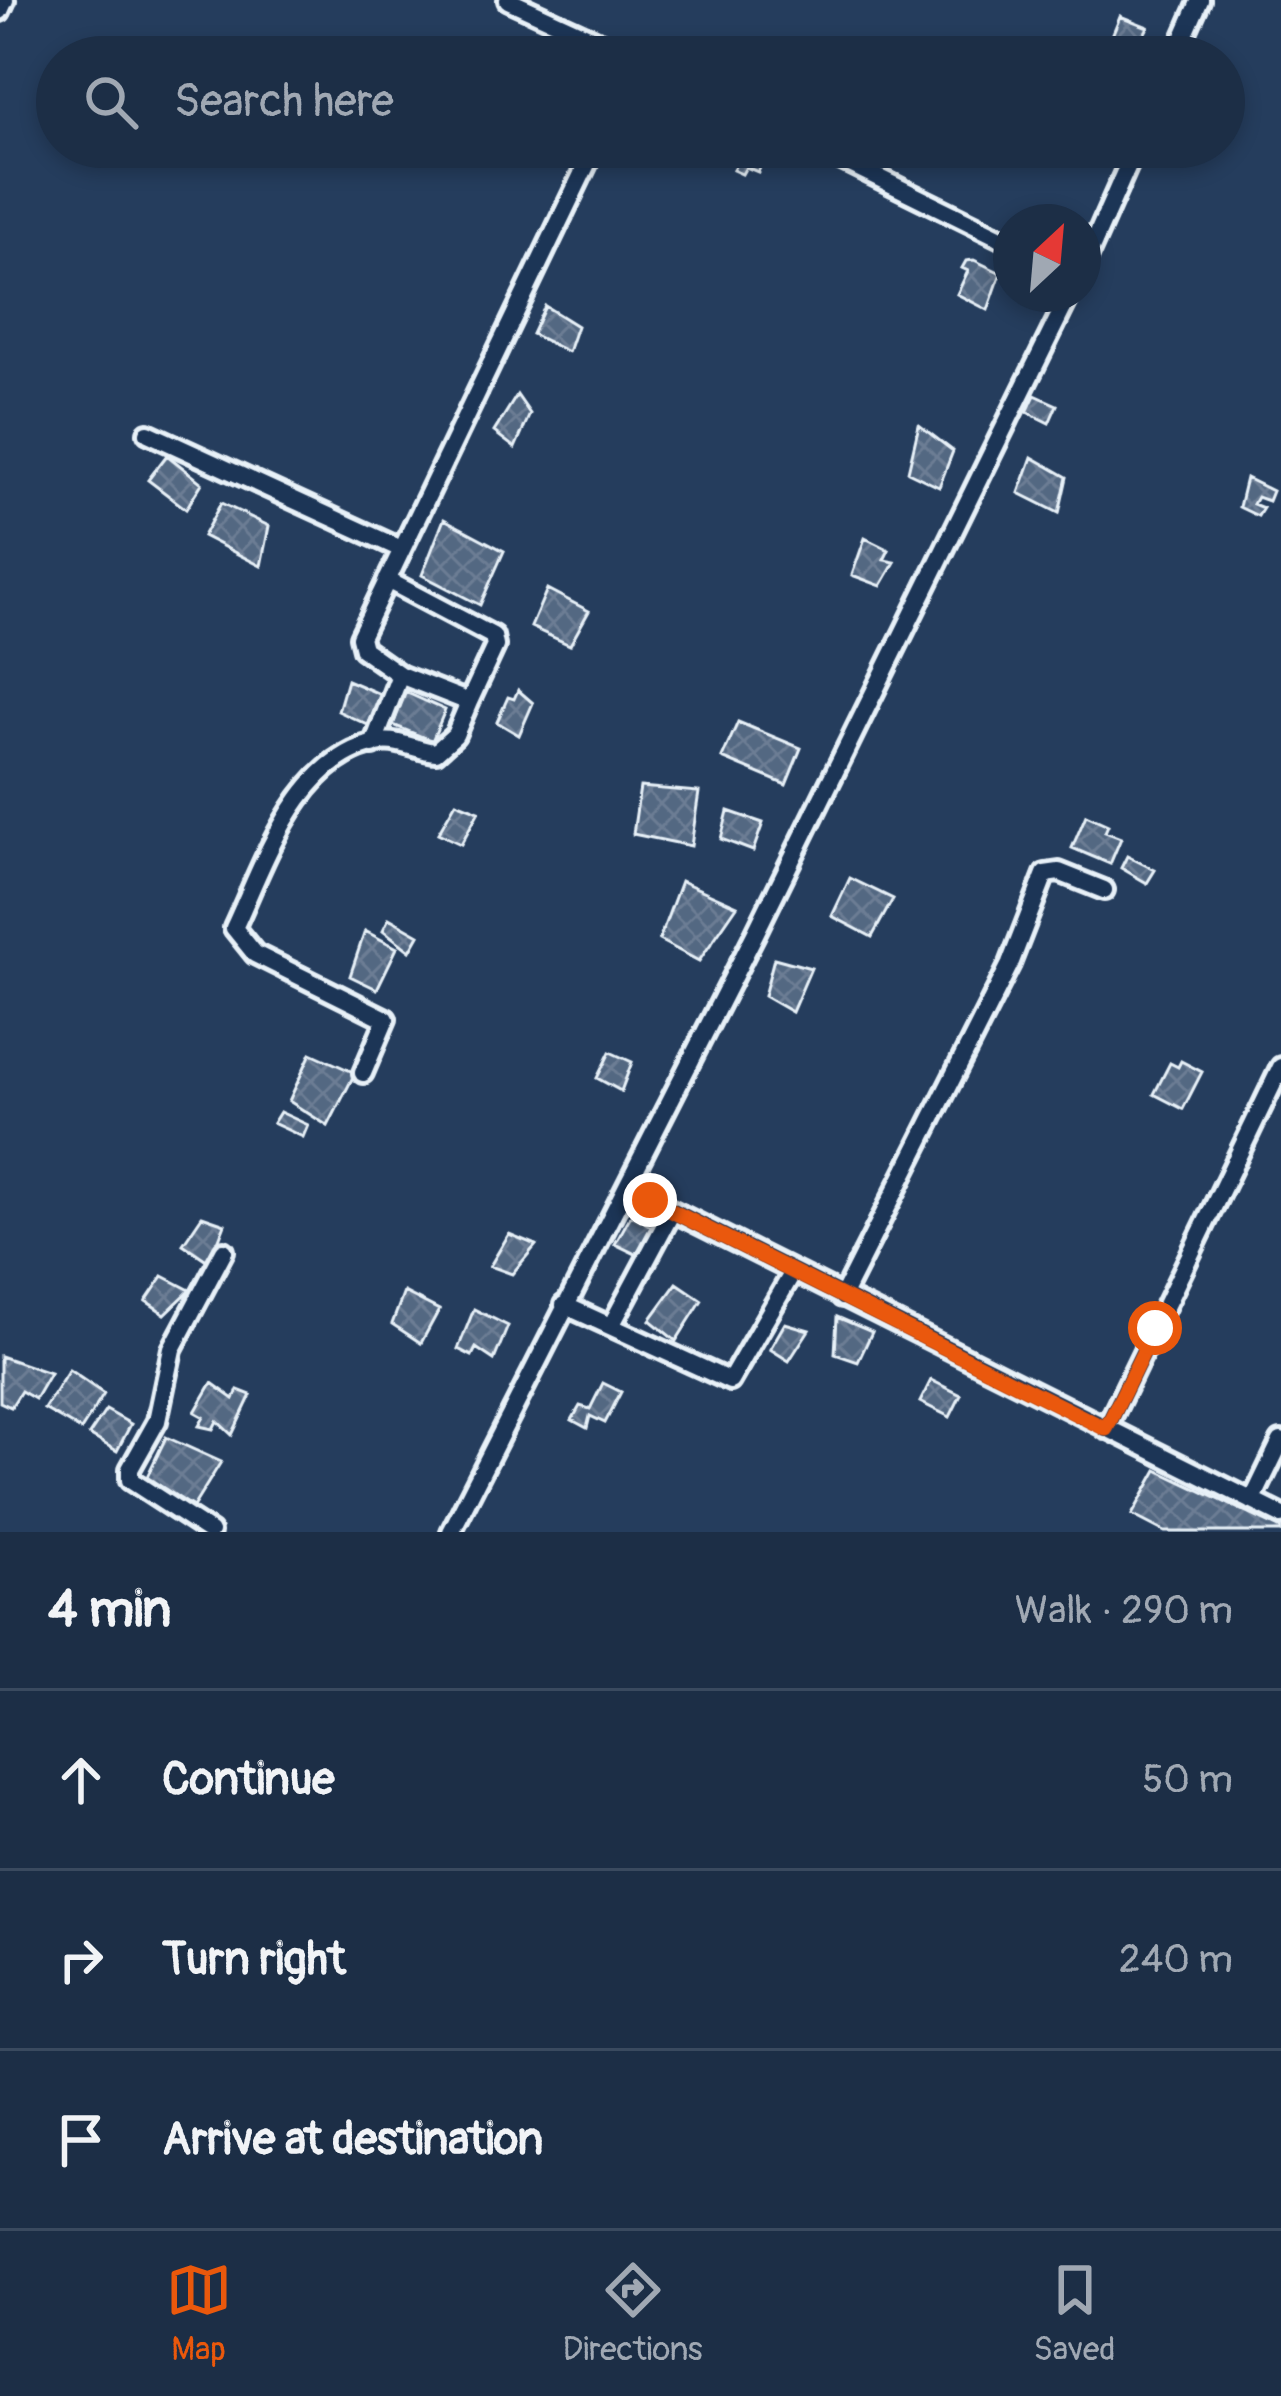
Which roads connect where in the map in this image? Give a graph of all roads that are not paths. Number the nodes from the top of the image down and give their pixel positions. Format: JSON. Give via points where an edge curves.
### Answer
{"nodes":[{"id":1,"x":4,"y":0,"type":"edge"},
{"id":2,"x":508,"y":0,"type":"edge"},
{"id":3,"x":1200,"y":0,"type":"edge"},
{"id":4,"x":0,"y":11,"type":"edge"},
{"id":5,"x":586,"y":36,"type":"edge"},
{"id":6,"x":1184,"y":36,"type":"edge"},
{"id":7,"x":585,"y":168,"type":"edge"},
{"id":8,"x":859,"y":168,"type":"edge"},
{"id":9,"x":1127,"y":168,"type":"edge"},
{"id":10,"x":1101,"y":226,"type":"edge"},
{"id":11,"x":993,"y":234,"type":"edge"},
{"id":12,"x":1061,"y":312,"type":"edge"},
{"id":13,"x":148,"y":433,"type":"dead end"},
{"id":14,"x":401,"y":549,"type":"junction"},
{"id":15,"x":387,"y":580,"type":"junction"},
{"id":16,"x":400,"y":675,"type":"junction"},
{"id":17,"x":470,"y":702,"type":"junction"},
{"id":18,"x":373,"y":745,"type":"junction"},
{"id":19,"x":1104,"y":890,"type":"dead end"},
{"id":20,"x":1281,"y":1067,"type":"edge"},
{"id":21,"x":363,"y":1073,"type":"dead end"},
{"id":22,"x":627,"y":1188,"type":"junction"},
{"id":23,"x":672,"y":1212,"type":"junction"},
{"id":24,"x":224,"y":1251,"type":"dead end"},
{"id":25,"x":793,"y":1272,"type":"junction"},
{"id":26,"x":842,"y":1297,"type":"junction"},
{"id":27,"x":564,"y":1305,"type":"junction"},
{"id":28,"x":611,"y":1326,"type":"junction"},
{"id":29,"x":1106,"y":1429,"type":"junction"},
{"id":30,"x":1281,"y":1441,"type":"edge"},
{"id":31,"x":1252,"y":1501,"type":"junction"},
{"id":32,"x":1281,"y":1515,"type":"edge"},
{"id":33,"x":210,"y":1532,"type":"edge"},
{"id":34,"x":451,"y":1532,"type":"edge"}],
"edges":[{"from":1,"to":4,"type":"street"},
{"from":2,"to":5,"type":"street"},
{"from":3,"to":6,"type":"street"},
{"from":7,"to":14,"type":"street"},
{"from":8,"to":11,"type":"street"},
{"from":9,"to":10,"type":"street"},
{"from":12,"to":22,"type":"street"},
{"from":13,"to":14,"type":"street"},
{"from":14,"to":15,"type":"street"},
{"from":15,"to":16,"type":"street","via":[[360,637],[363,650]]},
{"from":15,"to":17,"type":"street","via":[[493,636],[496,646]]},
{"from":16,"to":17,"type":"street"},
{"from":16,"to":18,"type":"street"},
{"from":17,"to":18,"type":"street","via":[[436,752]]},
{"from":18,"to":21,"type":"street","via":[[348,748],[278,826],[234,928],[256,954],[386,1019]]},
{"from":19,"to":26,"type":"street","via":[[1045,874],[1010,964]]},
{"from":20,"to":29,"type":"street"},
{"from":22,"to":23,"type":"street"},
{"from":22,"to":27,"type":"street"},
{"from":23,"to":25,"type":"street"},
{"from":23,"to":28,"type":"street"},
{"from":24,"to":33,"type":"street","via":[[172,1349],[157,1421],[130,1469],[141,1489]]},
{"from":25,"to":26,"type":"street"},
{"from":25,"to":28,"type":"street","via":[[730,1381]]},
{"from":26,"to":29,"type":"street"},
{"from":27,"to":28,"type":"street"},
{"from":27,"to":34,"type":"street"},
{"from":29,"to":31,"type":"street"},
{"from":30,"to":31,"type":"street"},
{"from":31,"to":32,"type":"street"}]}
